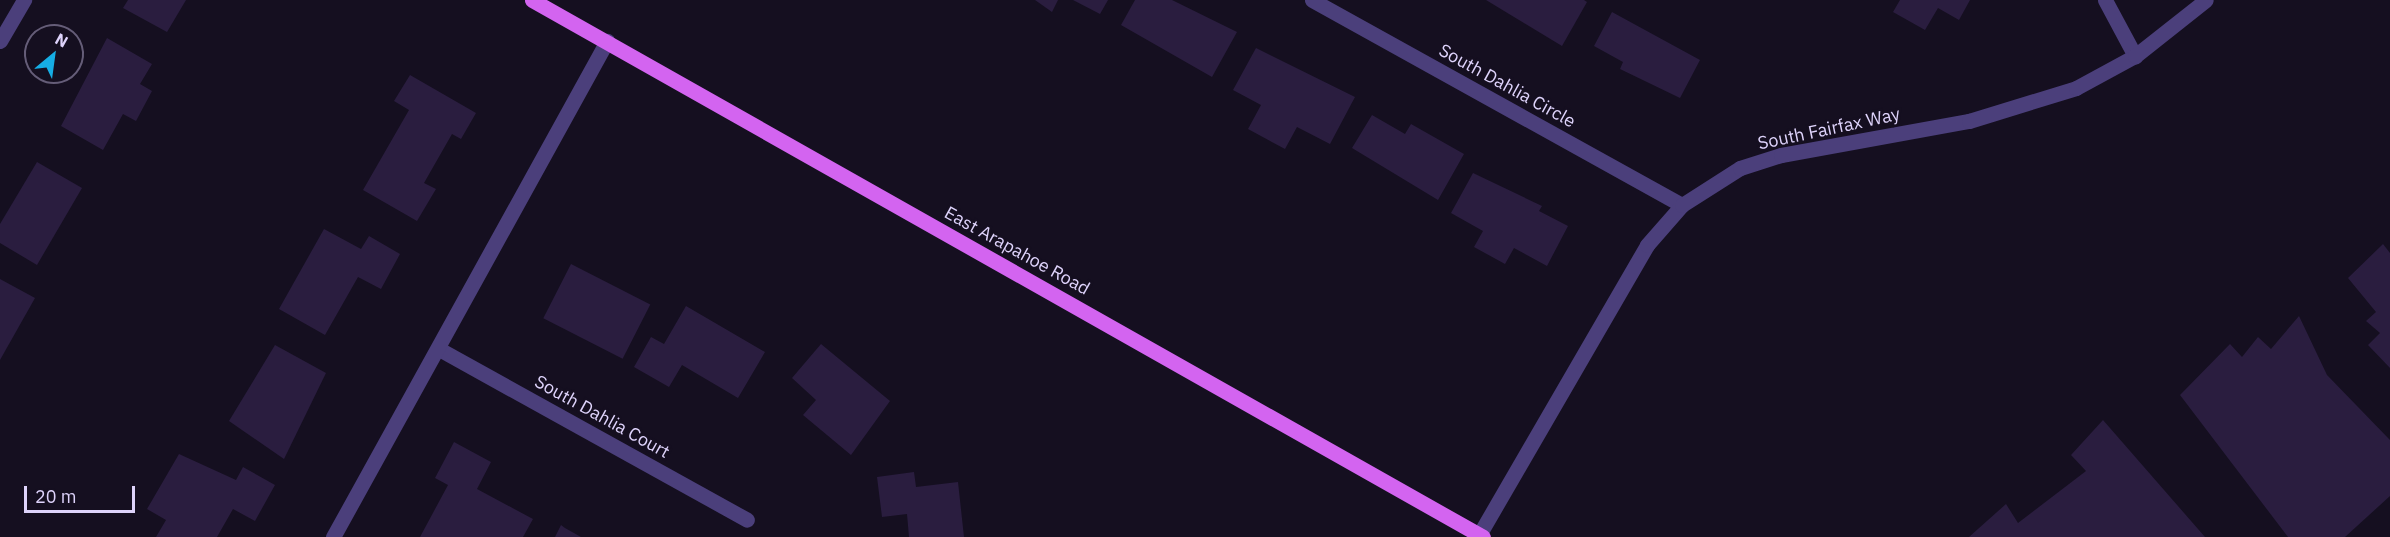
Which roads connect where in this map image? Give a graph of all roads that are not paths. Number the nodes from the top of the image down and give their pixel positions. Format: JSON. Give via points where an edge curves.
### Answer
{"nodes":[{"id":1,"x":24,"y":0,"type":"edge"},
{"id":2,"x":532,"y":0,"type":"edge"},
{"id":3,"x":1312,"y":0,"type":"edge"},
{"id":4,"x":2105,"y":0,"type":"edge"},
{"id":5,"x":2206,"y":0,"type":"edge"},
{"id":6,"x":0,"y":41,"type":"edge"},
{"id":7,"x":607,"y":41,"type":"junction"},
{"id":8,"x":2135,"y":56,"type":"junction"},
{"id":9,"x":1682,"y":205,"type":"junction"},
{"id":10,"x":439,"y":349,"type":"junction"},
{"id":11,"x":747,"y":520,"type":"dead end"},
{"id":12,"x":1481,"y":536,"type":"edge"},
{"id":13,"x":333,"y":537,"type":"edge"}],
"edges":[{"from":1,"to":6,"type":"street"},
{"from":2,"to":7,"type":"main road","name":"East Arapahoe Road"},
{"from":3,"to":9,"type":"street","name":"South Dahlia Circle"},
{"from":4,"to":8,"type":"street"},
{"from":5,"to":8,"type":"street","name":"South Fairfax Way"},
{"from":7,"to":10,"type":"street"},
{"from":7,"to":12,"type":"main road","name":"East Arapahoe Road"},
{"from":8,"to":9,"type":"street","name":"South Fairfax Way","via":[[2076,88],[2008,111],[1781,155],[1740,168]]},
{"from":9,"to":12,"type":"street","name":"South Fairfax Way","via":[[1647,245]]},
{"from":10,"to":11,"type":"street","name":"South Dahlia Court"},
{"from":10,"to":13,"type":"street"}]}
